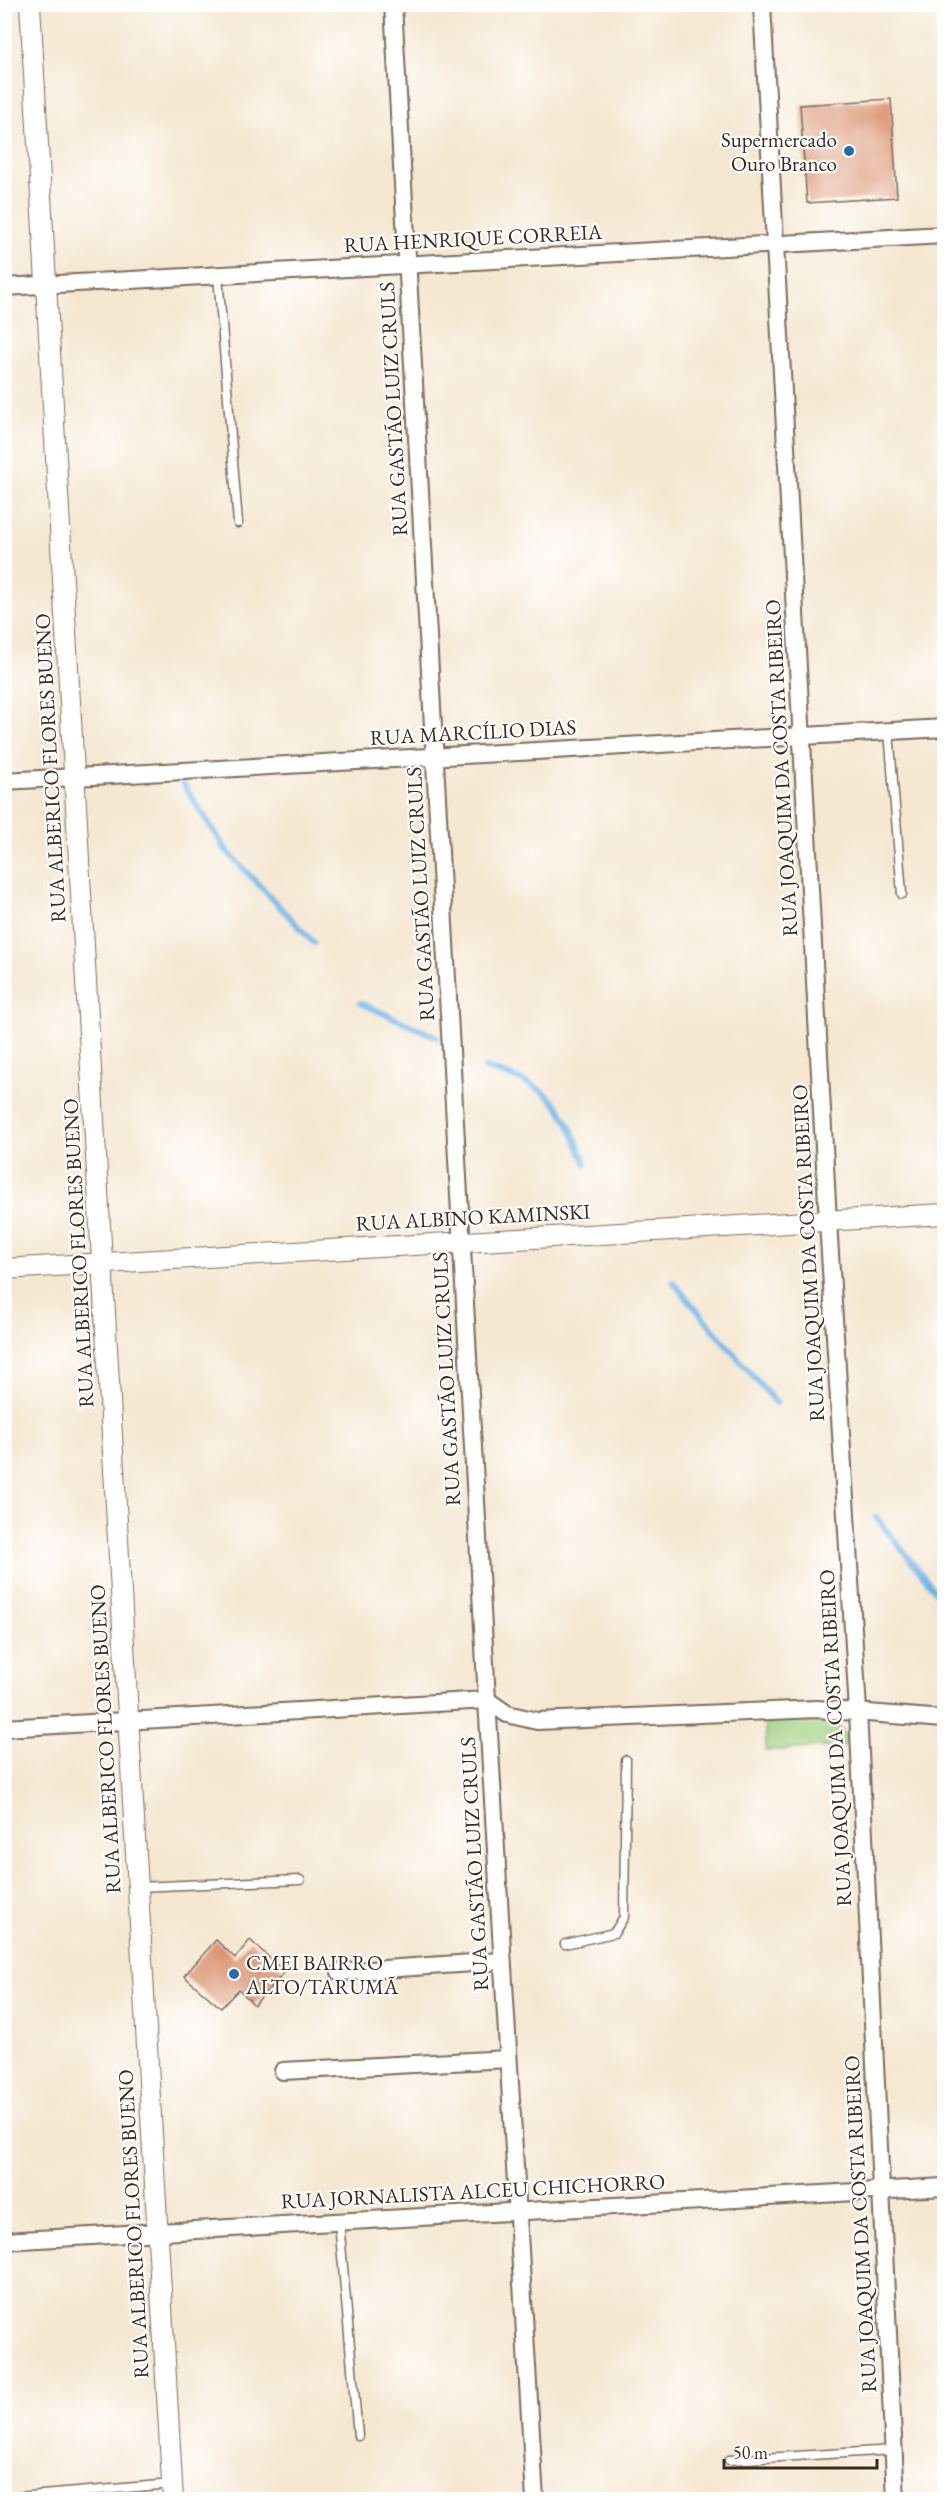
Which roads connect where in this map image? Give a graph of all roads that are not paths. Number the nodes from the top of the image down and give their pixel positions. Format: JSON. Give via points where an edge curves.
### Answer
{"nodes":[{"id":1,"x":30,"y":4,"type":"edge"},
{"id":2,"x":393,"y":4,"type":"edge"},
{"id":3,"x":762,"y":4,"type":"edge"},
{"id":4,"x":945,"y":235,"type":"edge"},
{"id":5,"x":774,"y":244,"type":"junction"},
{"id":6,"x":408,"y":264,"type":"junction"},
{"id":7,"x":218,"y":275,"type":"junction"},
{"id":8,"x":46,"y":284,"type":"junction"},
{"id":9,"x":4,"y":287,"type":"edge"},
{"id":10,"x":238,"y":523,"type":"dead end"},
{"id":11,"x":945,"y":728,"type":"edge"},
{"id":12,"x":889,"y":731,"type":"junction"},
{"id":13,"x":801,"y":736,"type":"junction"},
{"id":14,"x":435,"y":757,"type":"junction"},
{"id":15,"x":74,"y":777,"type":"junction"},
{"id":16,"x":4,"y":781,"type":"edge"},
{"id":17,"x":902,"y":894,"type":"dead end"},
{"id":18,"x":945,"y":1214,"type":"edge"},
{"id":19,"x":828,"y":1221,"type":"junction"},
{"id":20,"x":461,"y":1242,"type":"junction"},
{"id":21,"x":102,"y":1263,"type":"junction"},
{"id":22,"x":4,"y":1269,"type":"edge"},
{"id":23,"x":487,"y":1700,"type":"junction"},
{"id":24,"x":858,"y":1711,"type":"junction"},
{"id":25,"x":945,"y":1719,"type":"edge"},
{"id":26,"x":128,"y":1721,"type":"junction"},
{"id":27,"x":4,"y":1728,"type":"edge"},
{"id":28,"x":626,"y":1760,"type":"dead end"},
{"id":29,"x":300,"y":1880,"type":"dead end"},
{"id":30,"x":138,"y":1887,"type":"junction"},
{"id":31,"x":565,"y":1944,"type":"dead end"},
{"id":32,"x":502,"y":1961,"type":"junction"},
{"id":33,"x":340,"y":1972,"type":"dead end"},
{"id":34,"x":508,"y":2059,"type":"junction"},
{"id":35,"x":283,"y":2071,"type":"dead end"},
{"id":36,"x":945,"y":2187,"type":"edge"},
{"id":37,"x":880,"y":2191,"type":"junction"},
{"id":38,"x":517,"y":2211,"type":"junction"},
{"id":39,"x":339,"y":2222,"type":"junction"},
{"id":40,"x":158,"y":2232,"type":"junction"},
{"id":41,"x":4,"y":2241,"type":"edge"},
{"id":42,"x":358,"y":2436,"type":"dead end"},
{"id":43,"x":894,"y":2450,"type":"junction"},
{"id":44,"x":729,"y":2460,"type":"dead end"},
{"id":45,"x":172,"y":2492,"type":"edge"},
{"id":46,"x":18,"y":2497,"type":"dead end"},
{"id":47,"x":535,"y":2499,"type":"edge"},
{"id":48,"x":896,"y":2499,"type":"edge"}],
"edges":[{"from":1,"to":8,"type":"street","name":"RUA ALBERICO FLORES BUENO"},
{"from":2,"to":6,"type":"street","name":"RUA GASTÃO LUIZ CRULS"},
{"from":3,"to":5,"type":"street","name":"RUA JOAQUIM DA COSTA RIBEIRO"},
{"from":4,"to":5,"type":"street","name":"RUA HENRIQUE CORREIA"},
{"from":5,"to":6,"type":"street","name":"RUA HENRIQUE CORREIA"},
{"from":5,"to":13,"type":"street","name":"RUA JOAQUIM DA COSTA RIBEIRO"},
{"from":6,"to":7,"type":"street","name":"RUA HENRIQUE CORREIA"},
{"from":6,"to":14,"type":"street","name":"RUA GASTÃO LUIZ CRULS"},
{"from":7,"to":8,"type":"street","name":"RUA HENRIQUE CORREIA"},
{"from":7,"to":10,"type":"lane"},
{"from":8,"to":9,"type":"street","name":"RUA HENRIQUE CORREIA"},
{"from":8,"to":15,"type":"street","name":"RUA ALBERICO FLORES BUENO"},
{"from":11,"to":12,"type":"street","name":"RUA MARCÍLIO DIAS"},
{"from":12,"to":13,"type":"street","name":"RUA MARCÍLIO DIAS"},
{"from":12,"to":17,"type":"lane"},
{"from":13,"to":14,"type":"street","name":"RUA MARCÍLIO DIAS"},
{"from":13,"to":19,"type":"street","name":"RUA JOAQUIM DA COSTA RIBEIRO"},
{"from":14,"to":15,"type":"street","name":"RUA MARCÍLIO DIAS"},
{"from":14,"to":20,"type":"street","name":"RUA GASTÃO LUIZ CRULS"},
{"from":15,"to":16,"type":"street","name":"RUA MARCÍLIO DIAS"},
{"from":15,"to":21,"type":"street","name":"RUA ALBERICO FLORES BUENO"},
{"from":18,"to":19,"type":"street","name":"RUA ALBINO KAMINSKI"},
{"from":19,"to":20,"type":"street","name":"RUA ALBINO KAMINSKI"},
{"from":19,"to":24,"type":"street","name":"RUA JOAQUIM DA COSTA RIBEIRO"},
{"from":20,"to":21,"type":"street","name":"RUA ALBINO KAMINSKI"},
{"from":20,"to":23,"type":"street","name":"RUA GASTÃO LUIZ CRULS"},
{"from":21,"to":22,"type":"street","name":"RUA ALBINO KAMINSKI"},
{"from":21,"to":26,"type":"street","name":"RUA ALBERICO FLORES BUENO"},
{"from":23,"to":24,"type":"street","via":[[507,1714],[537,1722],[785,1710]]},
{"from":23,"to":26,"type":"street"},
{"from":23,"to":32,"type":"street","name":"RUA GASTÃO LUIZ CRULS"},
{"from":24,"to":25,"type":"street"},
{"from":24,"to":37,"type":"street","name":"RUA JOAQUIM DA COSTA RIBEIRO"},
{"from":26,"to":27,"type":"street"},
{"from":26,"to":30,"type":"street","name":"RUA ALBERICO FLORES BUENO"},
{"from":28,"to":31,"type":"lane","via":[[624,1917],[614,1933]]},
{"from":29,"to":30,"type":"lane"},
{"from":30,"to":40,"type":"street","name":"RUA ALBERICO FLORES BUENO"},
{"from":32,"to":33,"type":"street"},
{"from":32,"to":34,"type":"street","name":"RUA GASTÃO LUIZ CRULS"},
{"from":34,"to":35,"type":"street"},
{"from":34,"to":38,"type":"street","name":"RUA GASTÃO LUIZ CRULS"},
{"from":36,"to":37,"type":"street","name":"RUA JORNALISTA ALCEU CHICHORRO"},
{"from":37,"to":38,"type":"street","name":"RUA JORNALISTA ALCEU CHICHORRO"},
{"from":37,"to":43,"type":"street","name":"RUA JOAQUIM DA COSTA RIBEIRO"},
{"from":38,"to":39,"type":"street","name":"RUA JORNALISTA ALCEU CHICHORRO"},
{"from":38,"to":47,"type":"street","name":"RUA GASTÃO LUIZ CRULS"},
{"from":39,"to":40,"type":"street","name":"RUA JORNALISTA ALCEU CHICHORRO"},
{"from":39,"to":42,"type":"lane"},
{"from":40,"to":41,"type":"street","name":"RUA JORNALISTA ALCEU CHICHORRO"},
{"from":40,"to":45,"type":"street","name":"RUA ALBERICO FLORES BUENO"},
{"from":43,"to":44,"type":"lane"},
{"from":43,"to":48,"type":"street","name":"RUA JOAQUIM DA COSTA RIBEIRO"},
{"from":45,"to":46,"type":"lane"}]}
